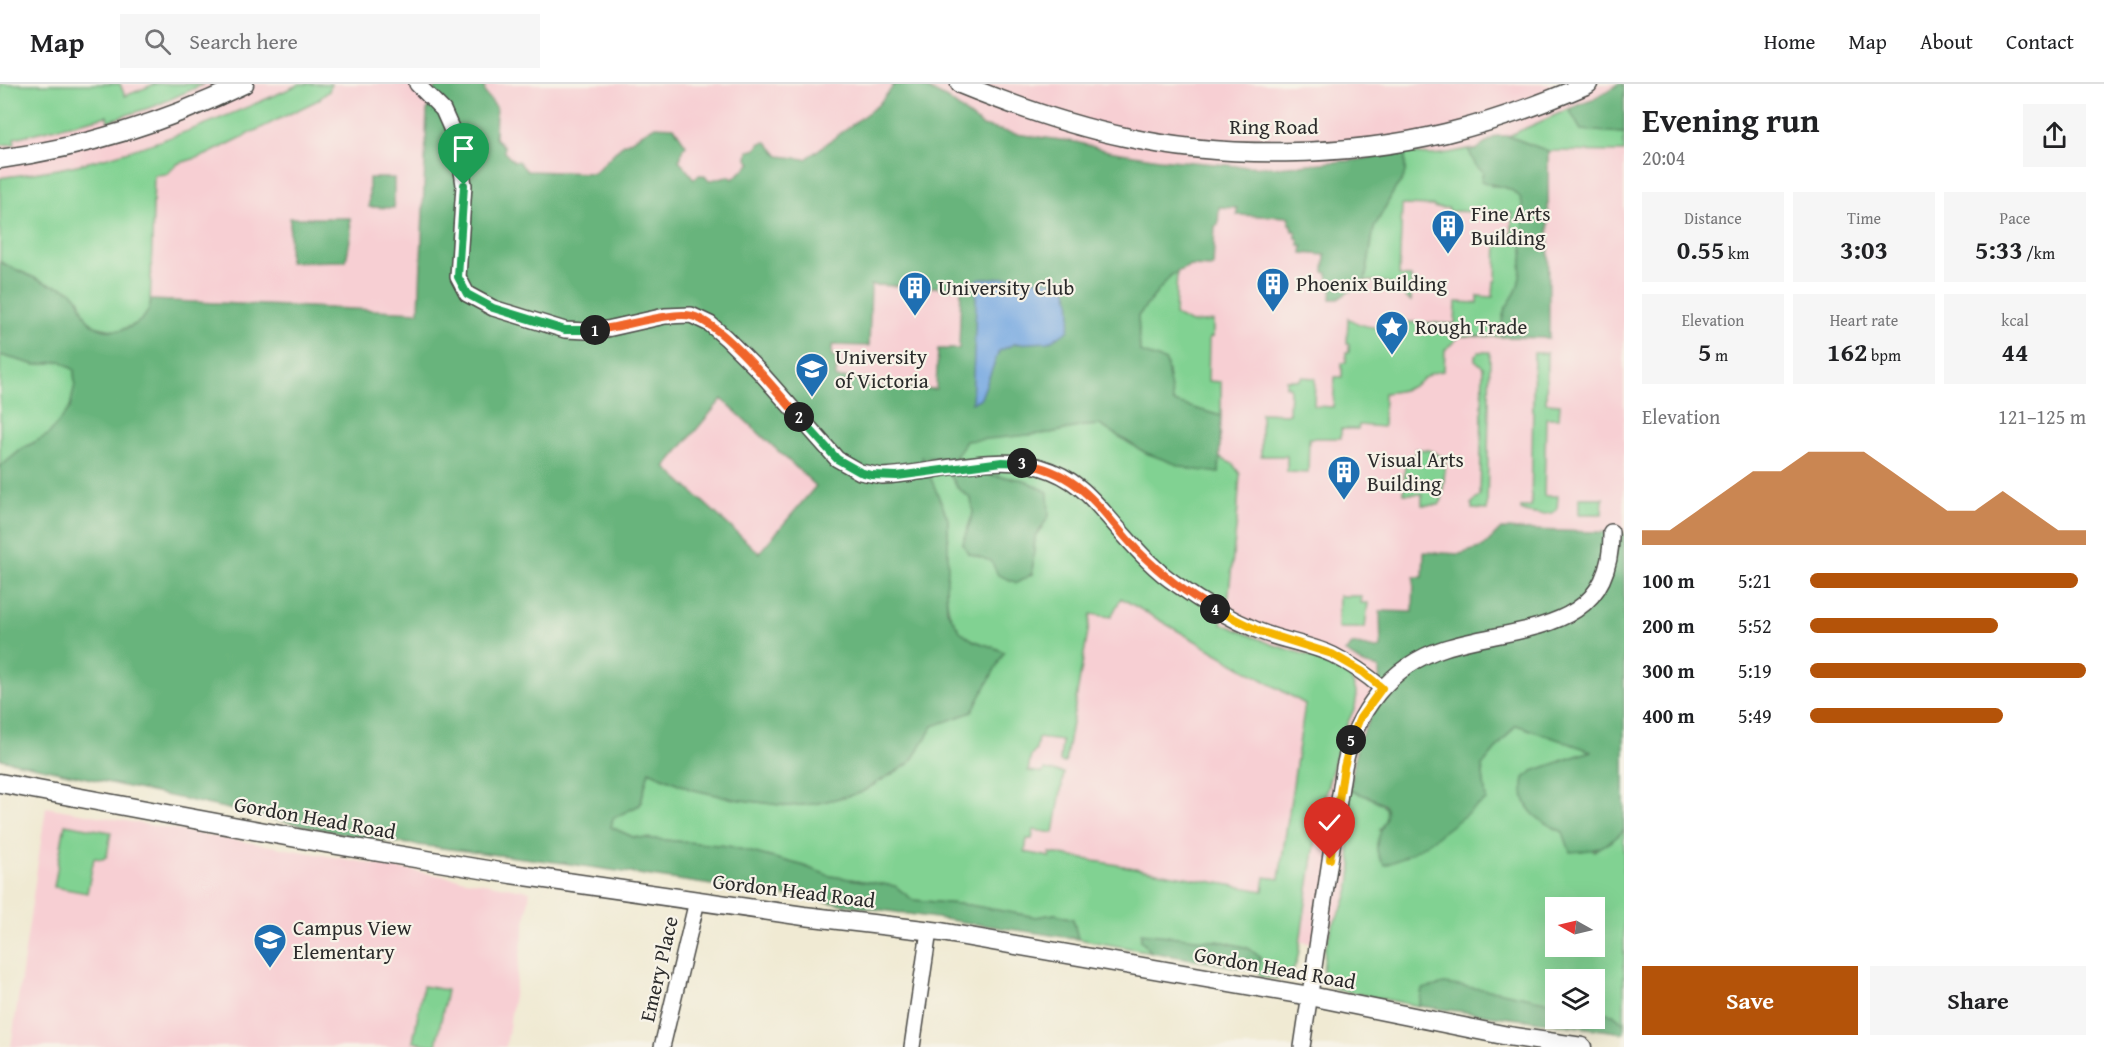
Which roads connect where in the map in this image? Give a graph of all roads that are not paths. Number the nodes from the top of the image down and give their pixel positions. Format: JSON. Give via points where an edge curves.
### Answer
{"nodes":[{"id":1,"x":244,"y":84,"type":"edge"},
{"id":2,"x":417,"y":84,"type":"edge"},
{"id":3,"x":960,"y":84,"type":"edge"},
{"id":4,"x":1588,"y":84,"type":"edge"},
{"id":5,"x":0,"y":159,"type":"edge"},
{"id":6,"x":1611,"y":532,"type":"dead end"},
{"id":7,"x":1382,"y":688,"type":"junction"},
{"id":8,"x":0,"y":783,"type":"edge"},
{"id":9,"x":697,"y":901,"type":"junction"},
{"id":10,"x":929,"y":931,"type":"junction"},
{"id":11,"x":1310,"y":996,"type":"junction"},
{"id":12,"x":1508,"y":1042,"type":"edge"},
{"id":13,"x":662,"y":1047,"type":"edge"},
{"id":14,"x":912,"y":1047,"type":"edge"},
{"id":15,"x":1302,"y":1047,"type":"edge"},
{"id":16,"x":1582,"y":1047,"type":"edge"}],
"edges":[{"from":1,"to":5,"type":"street","via":[[159,122],[91,142]]},
{"from":2,"to":7,"type":"street","via":[[443,110],[460,158],[464,185],[458,277],[467,294],[493,308],[565,330],[597,330],[665,316],[691,315],[726,338],[820,442],[849,466],[882,476],[1002,462],[1050,470],[1081,488],[1174,584],[1259,631],[1332,654]]},
{"from":3,"to":4,"type":"street","name":"Ring Road","via":[[1034,113],[1127,138],[1269,152],[1372,146],[1445,134]]},
{"from":6,"to":7,"type":"street","via":[[1611,557],[1602,583],[1575,612],[1541,627],[1444,648],[1410,664]]},
{"from":7,"to":11,"type":"street","via":[[1360,718],[1347,750]]},
{"from":8,"to":9,"type":"street","name":"Gordon Head Road","via":[[314,841]]},
{"from":9,"to":10,"type":"street","name":"Gordon Head Road"},
{"from":9,"to":13,"type":"street","name":"Emery Place"},
{"from":10,"to":11,"type":"street","name":"Gordon Head Road"},
{"from":10,"to":14,"type":"street"},
{"from":11,"to":12,"type":"street","name":"Gordon Head Road"},
{"from":11,"to":15,"type":"street"},
{"from":12,"to":16,"type":"street","name":"Gordon Head Road"}]}
